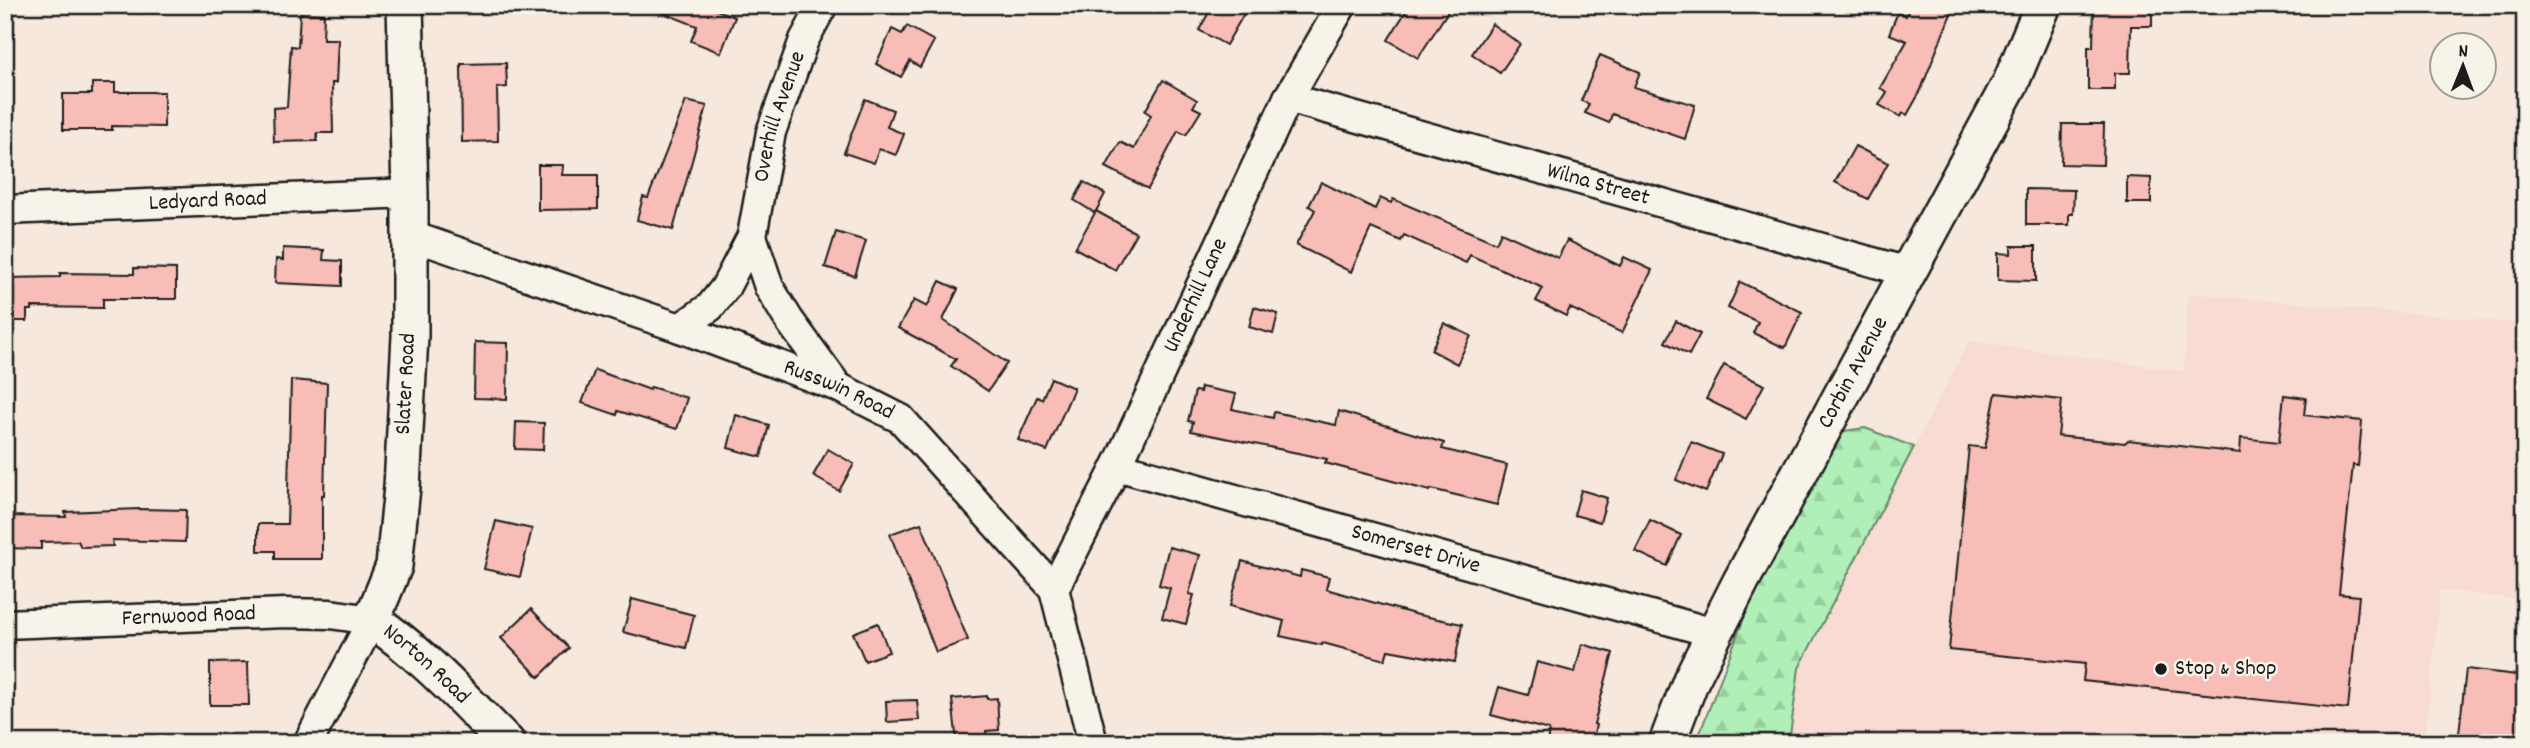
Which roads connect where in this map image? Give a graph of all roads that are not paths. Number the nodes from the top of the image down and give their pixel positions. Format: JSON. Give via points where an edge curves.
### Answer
{"nodes":[{"id":1,"x":405,"y":5,"type":"edge"},
{"id":2,"x":823,"y":5,"type":"edge"},
{"id":3,"x":1342,"y":5,"type":"edge"},
{"id":4,"x":2043,"y":5,"type":"edge"},
{"id":5,"x":1288,"y":98,"type":"junction"},
{"id":6,"x":410,"y":193,"type":"junction"},
{"id":7,"x":5,"y":211,"type":"edge"},
{"id":8,"x":409,"y":235,"type":"junction"},
{"id":9,"x":752,"y":236,"type":"junction"},
{"id":10,"x":1908,"y":272,"type":"junction"},
{"id":11,"x":680,"y":328,"type":"junction"},
{"id":12,"x":838,"y":387,"type":"junction"},
{"id":13,"x":1117,"y":466,"type":"junction"},
{"id":14,"x":1054,"y":589,"type":"junction"},
{"id":15,"x":372,"y":620,"type":"junction"},
{"id":16,"x":5,"y":625,"type":"edge"},
{"id":17,"x":1714,"y":633,"type":"junction"},
{"id":18,"x":308,"y":743,"type":"edge"},
{"id":19,"x":507,"y":743,"type":"edge"},
{"id":20,"x":1093,"y":743,"type":"edge"},
{"id":21,"x":1667,"y":743,"type":"edge"}],
"edges":[{"from":1,"to":6,"type":"main road","name":"Slater Road"},
{"from":2,"to":9,"type":"street","name":"Overhill Avenue","via":[[804,40],[771,132]]},
{"from":3,"to":5,"type":"street","name":"Underhill Lane"},
{"from":4,"to":10,"type":"main road","name":"Corbin Avenue","via":[[2011,82]]},
{"from":5,"to":10,"type":"street","name":"Wilna Street"},
{"from":5,"to":13,"type":"street","name":"Underhill Lane"},
{"from":6,"to":7,"type":"street","name":"Ledyard Road"},
{"from":6,"to":8,"type":"main road","name":"Slater Road"},
{"from":8,"to":11,"type":"street","name":"Russwin Road"},
{"from":8,"to":15,"type":"main road","name":"Slater Road","via":[[410,336],[398,536],[394,566]]},
{"from":9,"to":11,"type":"street","name":"Overhill Avenue","via":[[725,288],[709,307]]},
{"from":9,"to":12,"type":"street","name":"Overhill Avenue","via":[[769,287]]},
{"from":10,"to":17,"type":"main road","name":"Corbin Avenue"},
{"from":11,"to":12,"type":"street","name":"Russwin Road"},
{"from":12,"to":14,"type":"street","name":"Russwin Road","via":[[901,419]]},
{"from":13,"to":14,"type":"street","name":"Underhill Lane"},
{"from":13,"to":17,"type":"street","name":"Somerset Drive"},
{"from":14,"to":20,"type":"street","name":"Russwin Road"},
{"from":15,"to":16,"type":"street","name":"Fernwood Road","via":[[286,612]]},
{"from":15,"to":18,"type":"street","name":"Slater Road"},
{"from":15,"to":19,"type":"main road","name":"Norton Road","via":[[427,663]]},
{"from":17,"to":21,"type":"main road","name":"Corbin Avenue"}]}
